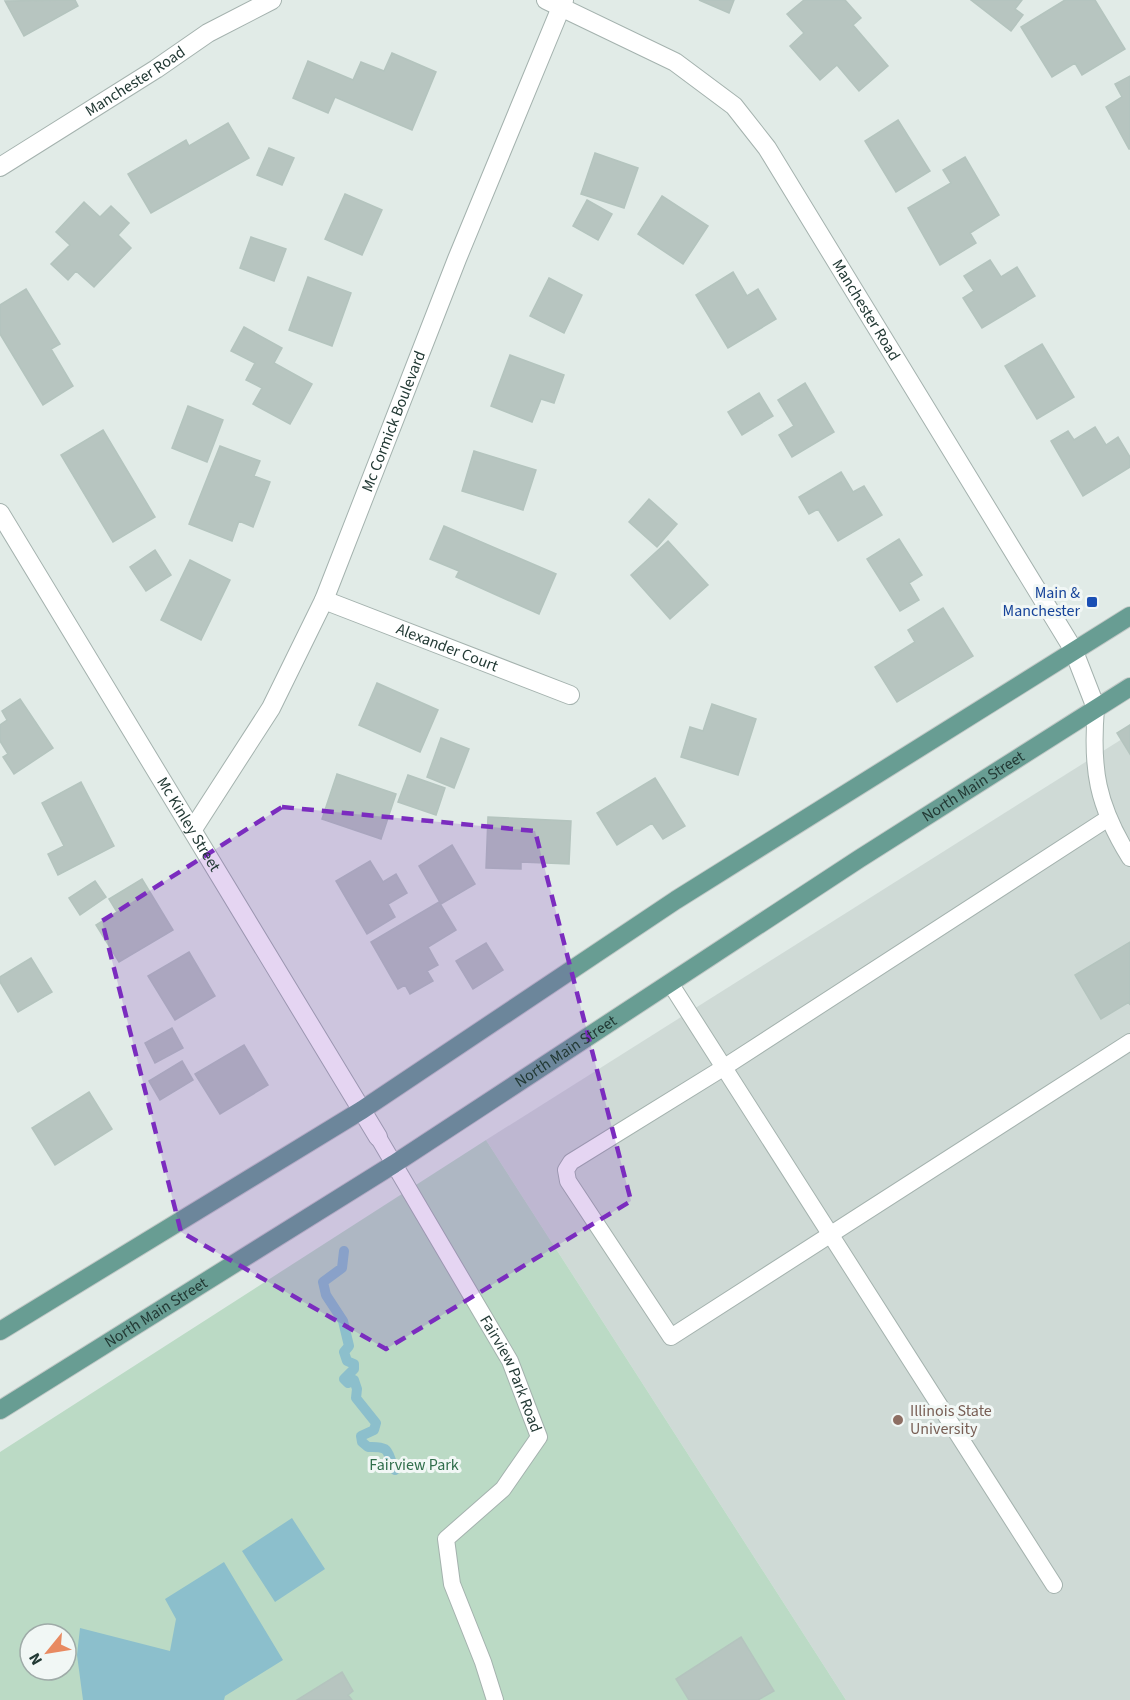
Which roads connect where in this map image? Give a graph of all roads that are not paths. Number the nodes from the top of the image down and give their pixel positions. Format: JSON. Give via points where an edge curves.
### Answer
{"nodes":[{"id":1,"x":272,"y":0,"type":"edge"},
{"id":2,"x":557,"y":2,"type":"edge"},
{"id":3,"x":0,"y":167,"type":"edge"},
{"id":4,"x":0,"y":513,"type":"edge"},
{"id":5,"x":324,"y":600,"type":"junction"},
{"id":6,"x":1130,"y":616,"type":"edge"},
{"id":7,"x":1073,"y":649,"type":"junction"},
{"id":8,"x":1130,"y":687,"type":"edge"},
{"id":9,"x":570,"y":695,"type":"dead end"},
{"id":10,"x":1096,"y":708,"type":"junction"},
{"id":11,"x":1107,"y":819,"type":"junction"},
{"id":12,"x":193,"y":828,"type":"junction"},
{"id":13,"x":1130,"y":858,"type":"edge"},
{"id":14,"x":670,"y":983,"type":"junction"},
{"id":15,"x":1130,"y":1042,"type":"edge"},
{"id":16,"x":723,"y":1068,"type":"junction"},
{"id":17,"x":362,"y":1110,"type":"junction"},
{"id":18,"x":378,"y":1137,"type":"joint"},
{"id":19,"x":394,"y":1164,"type":"junction"},
{"id":20,"x":830,"y":1235,"type":"junction"},
{"id":21,"x":0,"y":1331,"type":"edge"},
{"id":22,"x":0,"y":1410,"type":"edge"},
{"id":23,"x":1054,"y":1585,"type":"dead end"},
{"id":24,"x":495,"y":1700,"type":"edge"}],
"edges":[{"from":1,"to":3,"type":"street","name":"Manchester Road","via":[[208,33]]},
{"from":2,"to":5,"type":"street","name":"Mc Cormick Boulevard"},
{"from":2,"to":7,"type":"street","name":"Manchester Road","via":[[675,62],[734,106],[767,148]]},
{"from":4,"to":12,"type":"street","name":"Mc Kinley Street"},
{"from":5,"to":9,"type":"street","name":"Alexander Court"},
{"from":5,"to":12,"type":"street","name":"Mc Cormick Boulevard","via":[[271,708]]},
{"from":6,"to":7,"type":"main road"},
{"from":7,"to":10,"type":"street","name":"Manchester Road"},
{"from":7,"to":17,"type":"main road","via":[[676,900]]},
{"from":8,"to":10,"type":"main road","name":"North Main Street"},
{"from":10,"to":11,"type":"lane","via":[[1095,771]]},
{"from":10,"to":14,"type":"main road","name":"North Main Street"},
{"from":11,"to":13,"type":"lane"},
{"from":11,"to":16,"type":"lane"},
{"from":12,"to":17,"type":"street","name":"Mc Kinley Street"},
{"from":14,"to":16,"type":"lane"},
{"from":14,"to":19,"type":"main road","name":"North Main Street"},
{"from":15,"to":20,"type":"lane"},
{"from":16,"to":20,"type":"lane"},
{"from":16,"to":20,"type":"lane","via":[[571,1162],[566,1170],[568,1181],[670,1337]]},
{"from":17,"to":18,"type":"street","name":"Mc Kinley Street"},
{"from":17,"to":21,"type":"main road"},
{"from":18,"to":19,"type":"lane","name":"Fairview Park Road"},
{"from":19,"to":22,"type":"main road","name":"North Main Street"},
{"from":19,"to":24,"type":"lane","name":"Fairview Park Road","via":[[510,1361],[539,1437],[503,1489],[446,1539],[452,1584]]},
{"from":20,"to":23,"type":"lane"}]}
